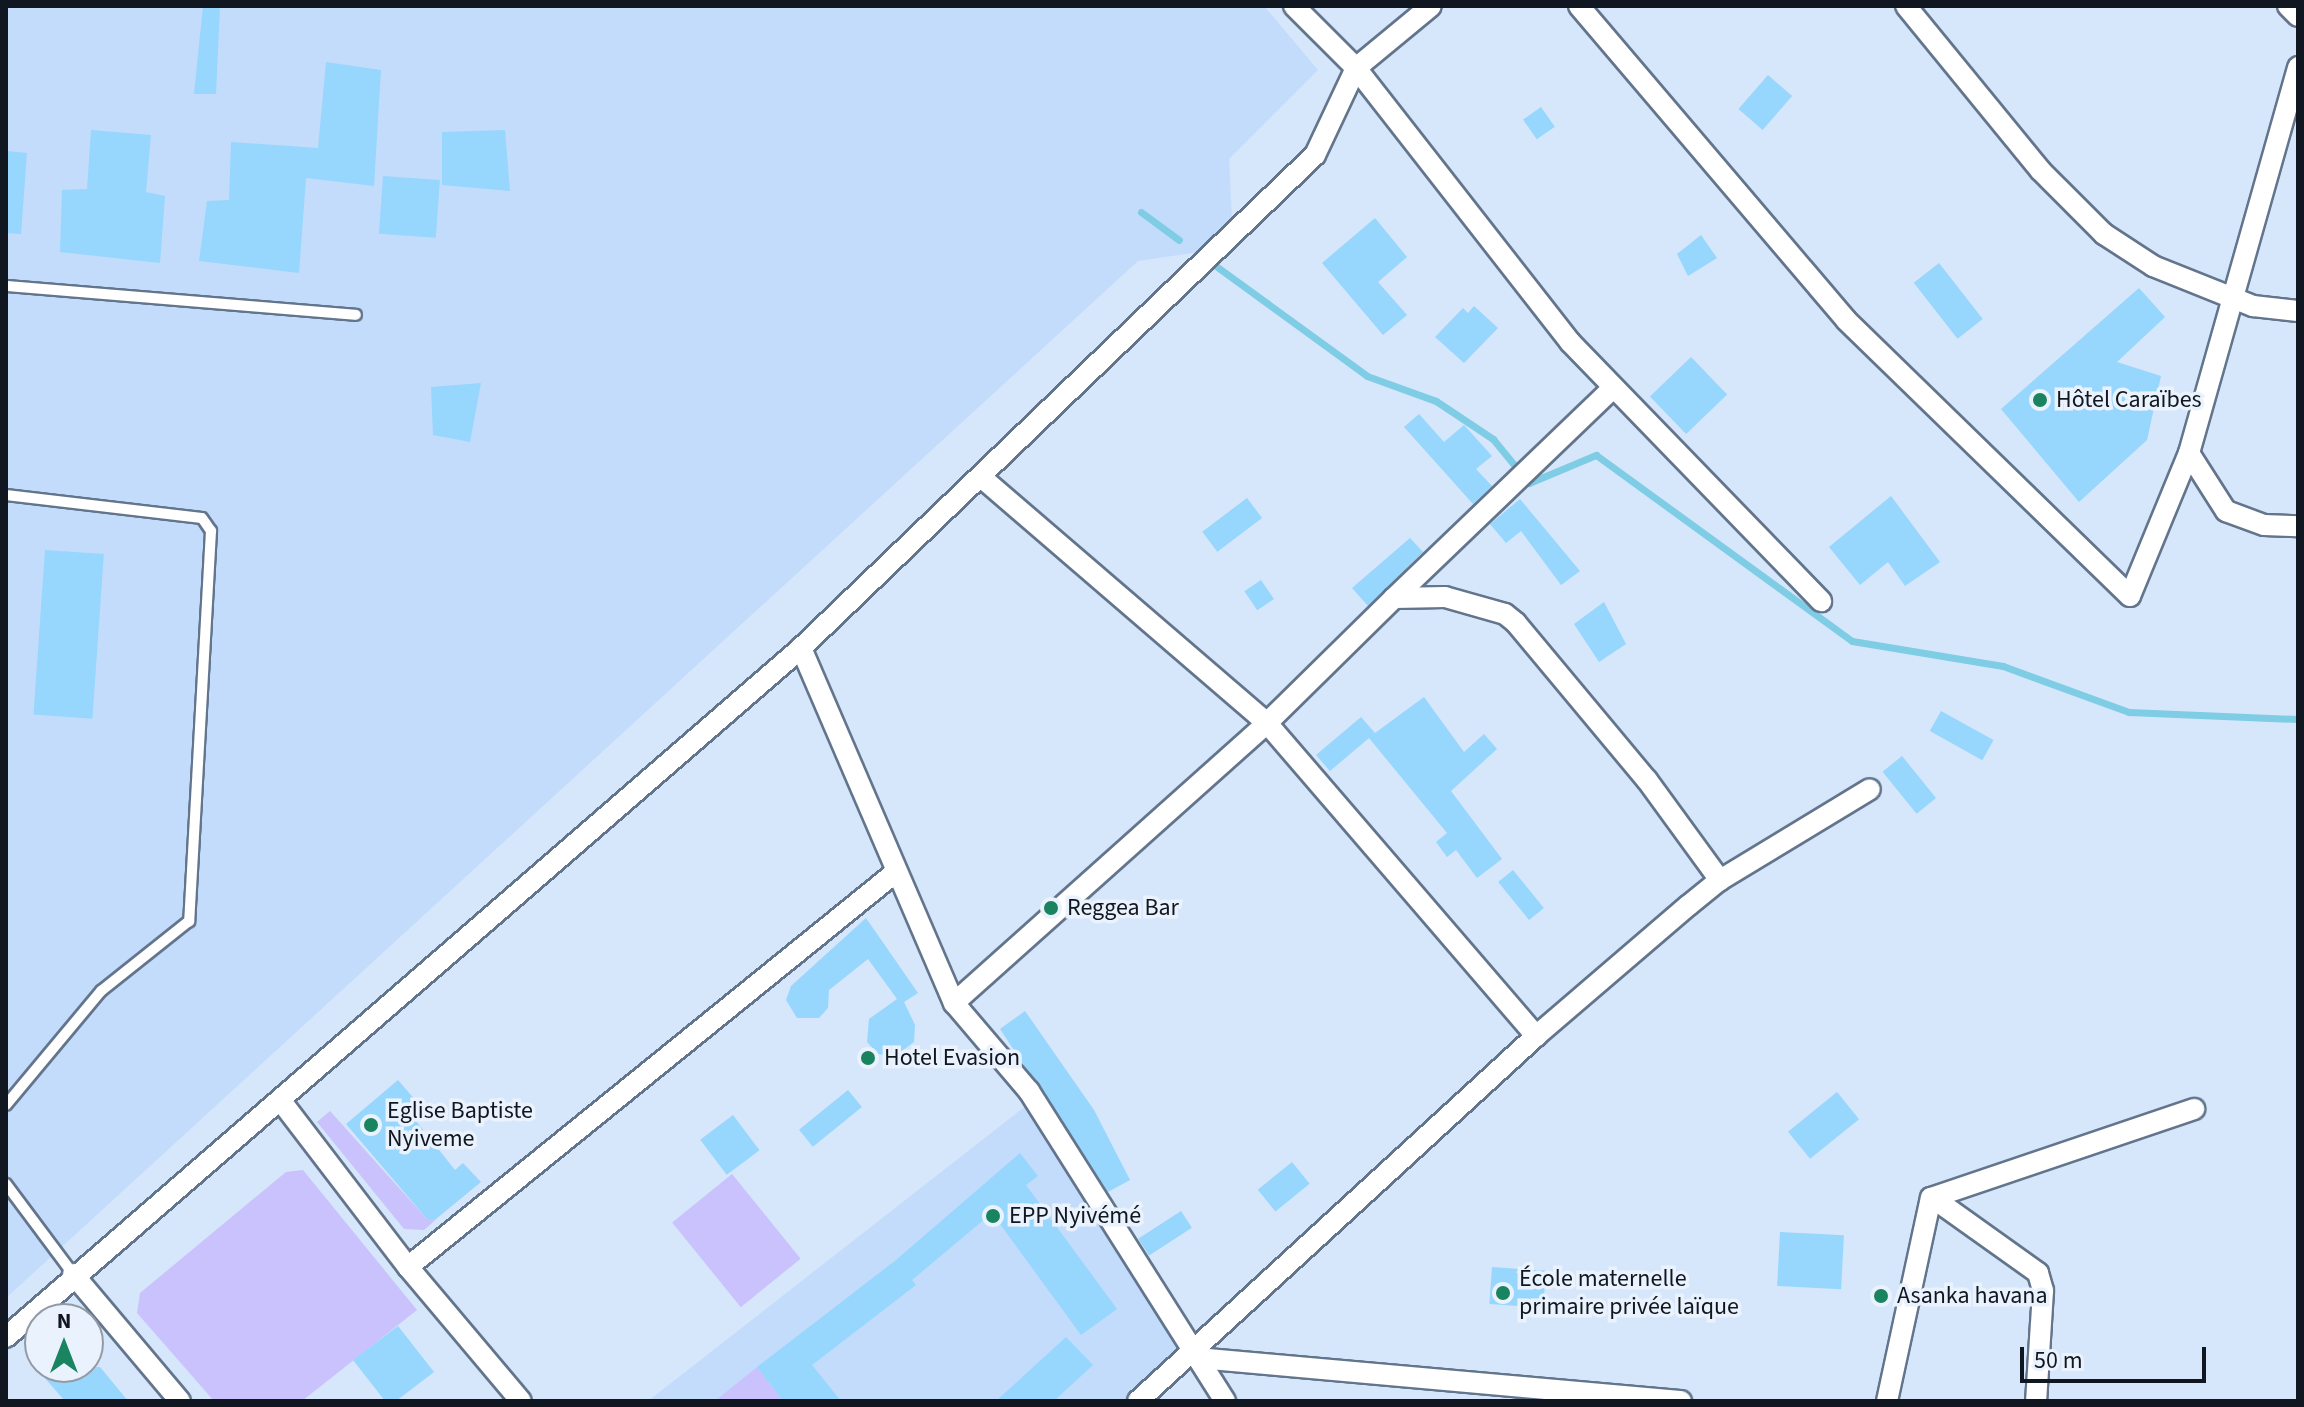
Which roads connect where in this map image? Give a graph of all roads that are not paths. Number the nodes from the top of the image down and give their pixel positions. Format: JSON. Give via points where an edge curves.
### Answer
{"nodes":[{"id":1,"x":1294,"y":6,"type":"edge"},
{"id":2,"x":1431,"y":6,"type":"edge"},
{"id":3,"x":1579,"y":6,"type":"edge"},
{"id":4,"x":1906,"y":6,"type":"edge"},
{"id":5,"x":2288,"y":6,"type":"edge"},
{"id":6,"x":2298,"y":16,"type":"edge"},
{"id":7,"x":2298,"y":67,"type":"edge"},
{"id":8,"x":1356,"y":68,"type":"junction"},
{"id":9,"x":6,"y":286,"type":"edge"},
{"id":10,"x":2232,"y":298,"type":"junction"},
{"id":11,"x":2298,"y":311,"type":"edge"},
{"id":12,"x":356,"y":315,"type":"dead end"},
{"id":13,"x":1612,"y":389,"type":"junction"},
{"id":14,"x":2189,"y":453,"type":"junction"},
{"id":15,"x":981,"y":477,"type":"junction"},
{"id":16,"x":6,"y":495,"type":"edge"},
{"id":17,"x":2298,"y":526,"type":"edge"},
{"id":18,"x":1394,"y":598,"type":"junction"},
{"id":19,"x":1821,"y":601,"type":"dead end"},
{"id":20,"x":801,"y":648,"type":"junction"},
{"id":21,"x":1267,"y":723,"type":"junction"},
{"id":22,"x":1870,"y":789,"type":"dead end"},
{"id":23,"x":896,"y":872,"type":"junction"},
{"id":24,"x":1720,"y":880,"type":"junction"},
{"id":25,"x":954,"y":1003,"type":"junction"},
{"id":26,"x":1536,"y":1036,"type":"junction"},
{"id":27,"x":281,"y":1101,"type":"junction"},
{"id":28,"x":6,"y":1105,"type":"edge"},
{"id":29,"x":2194,"y":1109,"type":"dead end"},
{"id":30,"x":6,"y":1184,"type":"edge"},
{"id":31,"x":1933,"y":1198,"type":"junction"},
{"id":32,"x":408,"y":1267,"type":"junction"},
{"id":33,"x":73,"y":1274,"type":"junction"},
{"id":34,"x":6,"y":1337,"type":"edge"},
{"id":35,"x":1196,"y":1354,"type":"junction"},
{"id":36,"x":180,"y":1401,"type":"edge"},
{"id":37,"x":521,"y":1401,"type":"edge"},
{"id":38,"x":1138,"y":1401,"type":"edge"},
{"id":39,"x":1225,"y":1401,"type":"edge"},
{"id":40,"x":1681,"y":1401,"type":"edge"},
{"id":41,"x":1887,"y":1401,"type":"edge"},
{"id":42,"x":2036,"y":1401,"type":"edge"}],
"edges":[{"from":1,"to":8,"type":"street"},
{"from":2,"to":8,"type":"street"},
{"from":3,"to":14,"type":"street","via":[[1846,320],[2130,596]]},
{"from":4,"to":10,"type":"street","via":[[2040,170],[2104,234],[2153,266]]},
{"from":5,"to":6,"type":"street"},
{"from":7,"to":10,"type":"street"},
{"from":8,"to":13,"type":"street","via":[[1458,204]]},
{"from":8,"to":15,"type":"street","via":[[1315,155]]},
{"from":9,"to":12,"type":"lane"},
{"from":10,"to":11,"type":"street"},
{"from":10,"to":14,"type":"street"},
{"from":13,"to":18,"type":"street"},
{"from":13,"to":19,"type":"street","via":[[1671,442]]},
{"from":14,"to":17,"type":"street","via":[[2226,511],[2264,525]]},
{"from":15,"to":20,"type":"street"},
{"from":15,"to":21,"type":"street"},
{"from":16,"to":28,"type":"lane","via":[[202,518],[211,531],[189,921],[101,991]]},
{"from":18,"to":21,"type":"street"},
{"from":18,"to":24,"type":"street","via":[[1445,597],[1505,614],[1516,623],[1647,780]]},
{"from":20,"to":23,"type":"street"},
{"from":20,"to":27,"type":"street"},
{"from":21,"to":25,"type":"street"},
{"from":21,"to":26,"type":"street"},
{"from":22,"to":24,"type":"street"},
{"from":23,"to":25,"type":"street"},
{"from":23,"to":32,"type":"street"},
{"from":24,"to":26,"type":"street"},
{"from":25,"to":35,"type":"street","via":[[1029,1091]]},
{"from":26,"to":35,"type":"street"},
{"from":27,"to":32,"type":"street"},
{"from":27,"to":33,"type":"street"},
{"from":29,"to":31,"type":"street"},
{"from":30,"to":33,"type":"lane"},
{"from":31,"to":41,"type":"street"},
{"from":31,"to":42,"type":"street","via":[[2038,1273],[2043,1291]]},
{"from":32,"to":37,"type":"street"},
{"from":33,"to":34,"type":"street"},
{"from":33,"to":36,"type":"street"},
{"from":35,"to":38,"type":"street"},
{"from":35,"to":39,"type":"street"},
{"from":35,"to":40,"type":"street"}]}
